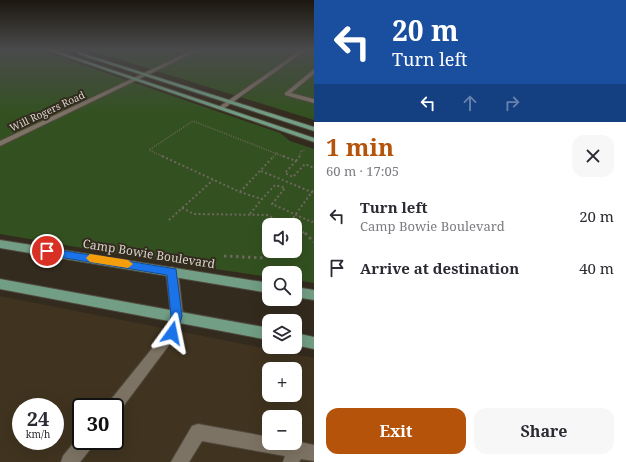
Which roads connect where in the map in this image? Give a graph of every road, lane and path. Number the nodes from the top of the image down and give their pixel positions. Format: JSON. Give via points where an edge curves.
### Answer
{"nodes":[{"id":1,"x":314,"y":71,"type":"edge"},
{"id":2,"x":112,"y":72,"type":"edge"},
{"id":3,"x":136,"y":72,"type":"edge"},
{"id":4,"x":154,"y":72,"type":"edge"},
{"id":5,"x":274,"y":72,"type":"edge"},
{"id":6,"x":147,"y":75,"type":"junction"},
{"id":7,"x":136,"y":80,"type":"junction"},
{"id":8,"x":314,"y":101,"type":"edge"},
{"id":9,"x":230,"y":102,"type":"junction"},
{"id":10,"x":221,"y":108,"type":"junction"},
{"id":11,"x":314,"y":130,"type":"edge"},
{"id":12,"x":314,"y":140,"type":"edge"},
{"id":13,"x":0,"y":144,"type":"edge"},
{"id":14,"x":308,"y":150,"type":"dead end"},
{"id":15,"x":278,"y":152,"type":"junction"},
{"id":16,"x":296,"y":161,"type":"junction"},
{"id":17,"x":314,"y":168,"type":"edge"},
{"id":18,"x":261,"y":171,"type":"junction"},
{"id":19,"x":213,"y":180,"type":"junction"},
{"id":20,"x":314,"y":189,"type":"edge"},
{"id":21,"x":240,"y":192,"type":"junction"},
{"id":22,"x":313,"y":193,"type":"edge"},
{"id":23,"x":262,"y":199,"type":"junction"},
{"id":24,"x":182,"y":208,"type":"junction"},
{"id":25,"x":249,"y":215,"type":"junction"},
{"id":26,"x":296,"y":215,"type":"junction"},
{"id":27,"x":274,"y":218,"type":"edge"},
{"id":28,"x":294,"y":218,"type":"edge"},
{"id":29,"x":314,"y":218,"type":"edge"},
{"id":30,"x":169,"y":220,"type":"dead end"},
{"id":31,"x":302,"y":231,"type":"edge"},
{"id":32,"x":314,"y":242,"type":"edge"},
{"id":33,"x":0,"y":244,"type":"edge"},
{"id":34,"x":224,"y":256,"type":"dead end"},
{"id":35,"x":262,"y":258,"type":"edge"},
{"id":36,"x":172,"y":272,"type":"junction"},
{"id":37,"x":0,"y":284,"type":"edge"},
{"id":38,"x":262,"y":287,"type":"edge"},
{"id":39,"x":302,"y":293,"type":"edge"},
{"id":40,"x":314,"y":295,"type":"edge"},
{"id":41,"x":176,"y":316,"type":"junction"},
{"id":42,"x":262,"y":333,"type":"edge"},
{"id":43,"x":302,"y":340,"type":"edge"},
{"id":44,"x":314,"y":343,"type":"edge"},
{"id":45,"x":121,"y":398,"type":"edge"},
{"id":46,"x":79,"y":450,"type":"edge"},
{"id":47,"x":314,"y":453,"type":"edge"},
{"id":48,"x":294,"y":456,"type":"edge"},
{"id":49,"x":69,"y":462,"type":"edge"},
{"id":50,"x":179,"y":462,"type":"edge"}],
"edges":[{"from":1,"to":8,"type":"street","via":[[287,94]]},
{"from":2,"to":7,"type":"main road"},
{"from":3,"to":6,"type":"main road"},
{"from":4,"to":6,"type":"street","name":"Will Rogers Road"},
{"from":5,"to":9,"type":"street"},
{"from":6,"to":7,"type":"street","name":"Will Rogers Road"},
{"from":6,"to":9,"type":"main road"},
{"from":7,"to":10,"type":"main road"},
{"from":7,"to":13,"type":"street","name":"Will Rogers Road"},
{"from":9,"to":10,"type":"street"},
{"from":9,"to":11,"type":"main road"},
{"from":10,"to":12,"type":"main road"},
{"from":14,"to":16,"type":"path","via":[[301,151]]},
{"from":15,"to":16,"type":"path"},
{"from":15,"to":18,"type":"path"},
{"from":15,"to":19,"type":"path","via":[[193,121],[149,150]]},
{"from":16,"to":17,"type":"path","via":[[285,174],[293,177],[305,164]]},
{"from":18,"to":21,"type":"path"},
{"from":18,"to":22,"type":"path"},
{"from":19,"to":21,"type":"path"},
{"from":19,"to":24,"type":"path"},
{"from":20,"to":22,"type":"path"},
{"from":21,"to":23,"type":"path"},
{"from":22,"to":26,"type":"path"},
{"from":23,"to":25,"type":"path"},
{"from":23,"to":26,"type":"path","via":[[275,185],[285,188],[272,204]]},
{"from":24,"to":25,"type":"path","via":[[194,214]]},
{"from":24,"to":30,"type":"path"},
{"from":25,"to":27,"type":"path","via":[[267,215]]},
{"from":26,"to":28,"type":"path"},
{"from":26,"to":29,"type":"path","via":[[312,222]]},
{"from":31,"to":32,"type":"path"},
{"from":33,"to":36,"type":"main road","name":"Camp Bowie Boulevard"},
{"from":34,"to":35,"type":"path"},
{"from":36,"to":38,"type":"main road","name":"Camp Bowie Boulevard"},
{"from":36,"to":41,"type":"street"},
{"from":37,"to":41,"type":"main road"},
{"from":39,"to":40,"type":"main road"},
{"from":41,"to":42,"type":"main road"},
{"from":41,"to":45,"type":"street","via":[[172,333]]},
{"from":43,"to":44,"type":"main road"},
{"from":46,"to":49,"type":"street"},
{"from":47,"to":48,"type":"street"},
{"from":48,"to":50,"type":"street","via":[[198,432]]}]}
